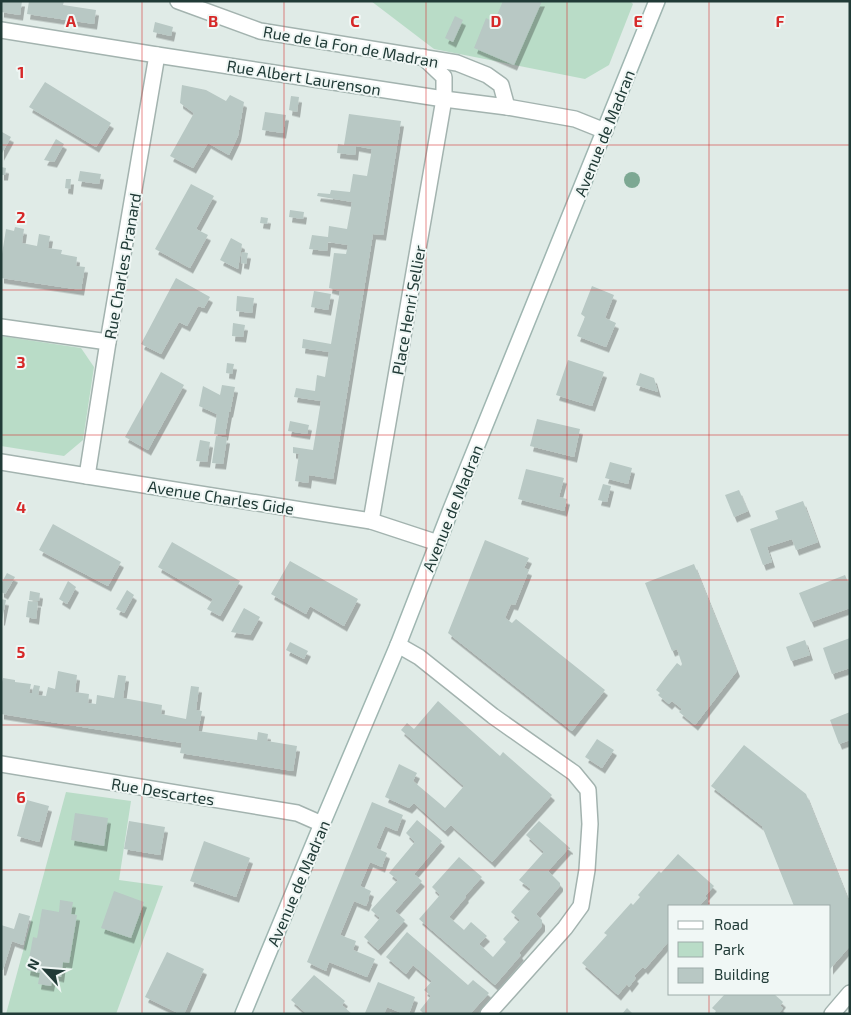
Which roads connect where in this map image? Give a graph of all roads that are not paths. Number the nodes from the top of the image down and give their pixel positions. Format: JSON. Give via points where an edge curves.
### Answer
{"nodes":[{"id":1,"x":178,"y":1,"type":"edge"},
{"id":2,"x":657,"y":1,"type":"edge"},
{"id":3,"x":1,"y":30,"type":"edge"},
{"id":4,"x":157,"y":55,"type":"junction"},
{"id":5,"x":423,"y":57,"type":"junction"},
{"id":6,"x":444,"y":98,"type":"junction"},
{"id":7,"x":507,"y":107,"type":"junction"},
{"id":8,"x":605,"y":131,"type":"junction"},
{"id":9,"x":1,"y":327,"type":"edge"},
{"id":10,"x":108,"y":342,"type":"junction"},
{"id":11,"x":1,"y":462,"type":"edge"},
{"id":12,"x":87,"y":476,"type":"junction"},
{"id":13,"x":371,"y":521,"type":"junction"},
{"id":14,"x":438,"y":543,"type":"junction"},
{"id":15,"x":398,"y":645,"type":"junction"},
{"id":16,"x":1,"y":764,"type":"edge"},
{"id":17,"x":322,"y":824,"type":"junction"},
{"id":18,"x":850,"y":994,"type":"edge"},
{"id":19,"x":244,"y":1014,"type":"edge"},
{"id":20,"x":488,"y":1014,"type":"edge"},
{"id":21,"x":832,"y":1014,"type":"edge"}],
"edges":[{"from":1,"to":5,"type":"street","name":"Rue de la Fon de Madran","via":[[260,31]]},
{"from":2,"to":8,"type":"street","name":"Avenue de Madran"},
{"from":3,"to":4,"type":"street","name":"Rue Albert Laurenson"},
{"from":4,"to":6,"type":"street","name":"Rue Albert Laurenson"},
{"from":4,"to":10,"type":"street","name":"Rue Charles Pranard"},
{"from":5,"to":6,"type":"street","name":"Place Henri Sellier","via":[[444,77]]},
{"from":5,"to":7,"type":"street","name":"Rue de la Fon de Madran","via":[[458,63],[487,75],[501,85]]},
{"from":6,"to":7,"type":"street","name":"Rue Albert Laurenson"},
{"from":6,"to":13,"type":"street","name":"Place Henri Sellier"},
{"from":7,"to":8,"type":"street","name":"Rue Albert Laurenson","via":[[575,119]]},
{"from":8,"to":14,"type":"street","name":"Avenue de Madran"},
{"from":9,"to":10,"type":"street"},
{"from":10,"to":12,"type":"street","name":"Rue Charles Pranard"},
{"from":11,"to":12,"type":"street","name":"Avenue Charles Gide"},
{"from":12,"to":13,"type":"street","name":"Avenue Charles Gide"},
{"from":13,"to":14,"type":"street","name":"Avenue Charles Gide"},
{"from":14,"to":15,"type":"street","name":"Avenue de Madran"},
{"from":15,"to":17,"type":"street","name":"Avenue de Madran"},
{"from":15,"to":20,"type":"street","via":[[419,657],[493,716],[574,773],[588,790],[590,824],[581,906]]},
{"from":16,"to":17,"type":"street","name":"Rue Descartes","via":[[297,813]]},
{"from":17,"to":19,"type":"street","name":"Avenue de Madran"},
{"from":18,"to":21,"type":"street"}]}
